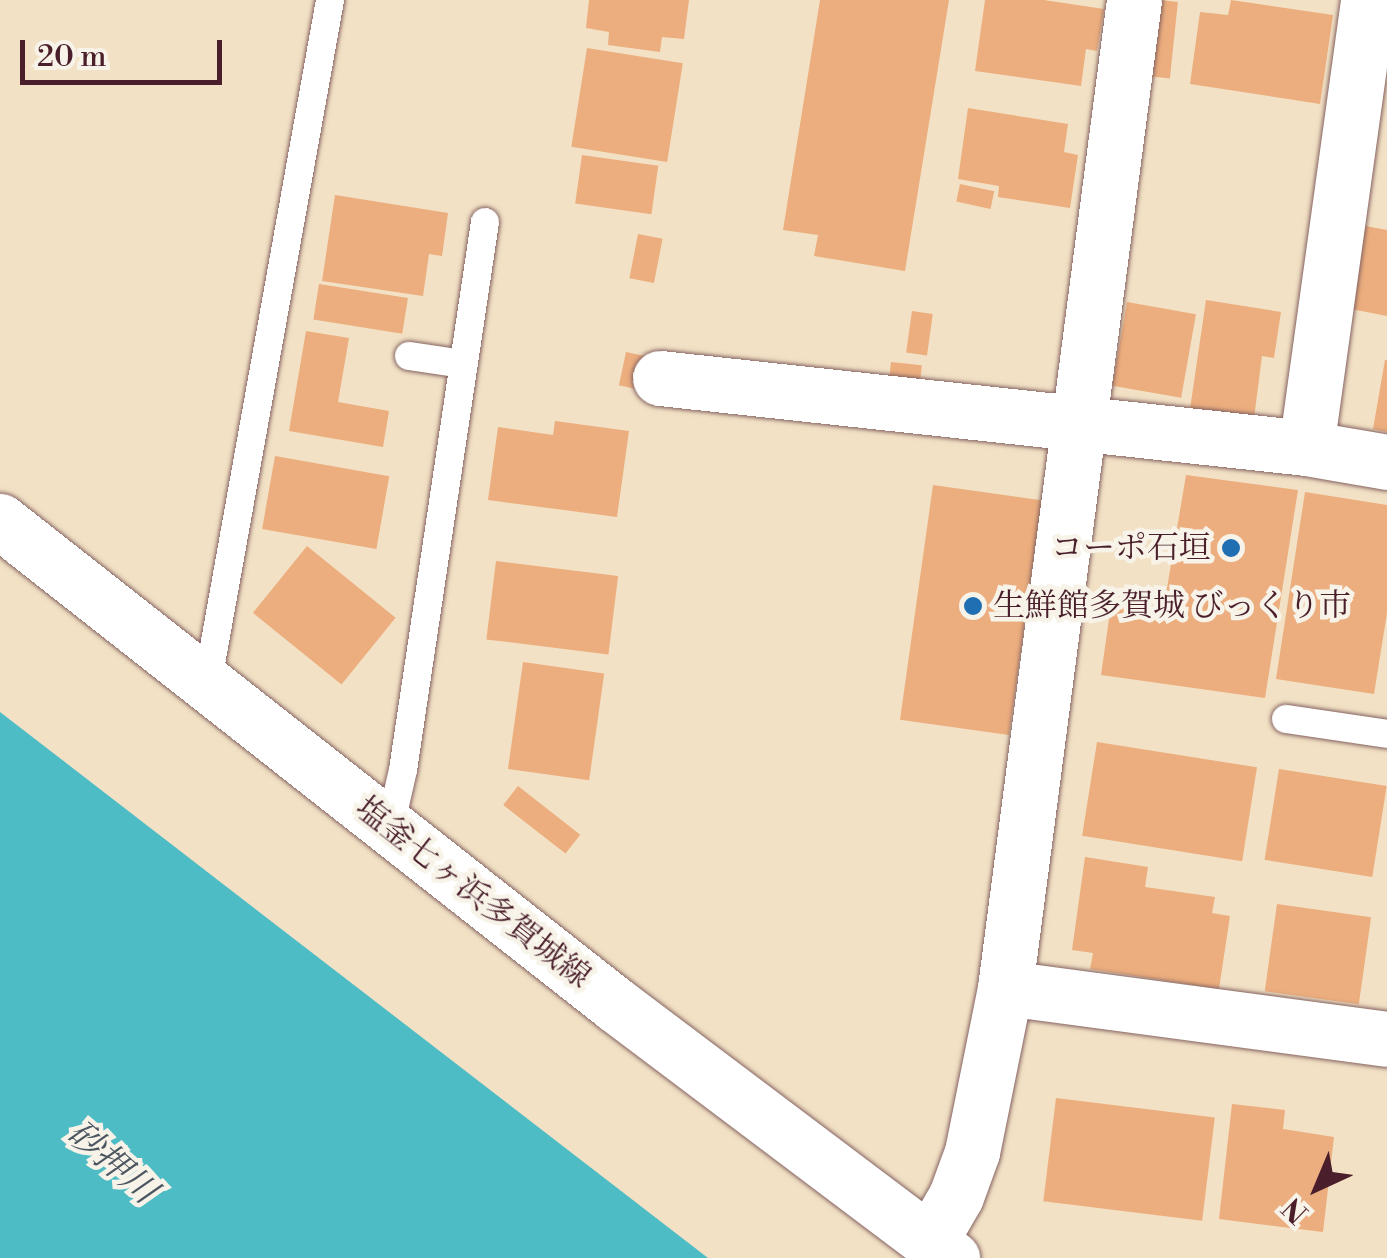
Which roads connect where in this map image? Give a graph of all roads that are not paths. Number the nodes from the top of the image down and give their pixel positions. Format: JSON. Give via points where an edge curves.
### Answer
{"nodes":[{"id":1,"x":330,"y":0,"type":"edge"},
{"id":2,"x":1134,"y":0,"type":"edge"},
{"id":3,"x":1368,"y":0,"type":"edge"},
{"id":4,"x":485,"y":222,"type":"dead end"},
{"id":5,"x":410,"y":356,"type":"dead end"},
{"id":6,"x":463,"y":364,"type":"junction"},
{"id":7,"x":660,"y":378,"type":"dead end"},
{"id":8,"x":1080,"y":423,"type":"junction"},
{"id":9,"x":1306,"y":448,"type":"junction"},
{"id":10,"x":1387,"y":462,"type":"edge"},
{"id":11,"x":0,"y":521,"type":"edge"},
{"id":12,"x":207,"y":686,"type":"junction"},
{"id":13,"x":1286,"y":718,"type":"dead end"},
{"id":14,"x":1387,"y":734,"type":"edge"},
{"id":15,"x":390,"y":827,"type":"junction"},
{"id":16,"x":1005,"y":988,"type":"junction"},
{"id":17,"x":1387,"y":1040,"type":"edge"},
{"id":18,"x":941,"y":1250,"type":"edge"}],
"edges":[{"from":1,"to":12,"type":"lane"},
{"from":2,"to":8,"type":"street"},
{"from":3,"to":9,"type":"street"},
{"from":4,"to":6,"type":"lane"},
{"from":5,"to":6,"type":"lane"},
{"from":6,"to":15,"type":"lane"},
{"from":7,"to":8,"type":"street"},
{"from":8,"to":9,"type":"street"},
{"from":8,"to":16,"type":"street"},
{"from":9,"to":10,"type":"street"},
{"from":11,"to":12,"type":"street","name":"塩釜七ヶ浜多賀城線"},
{"from":12,"to":15,"type":"street","name":"塩釜七ヶ浜多賀城線"},
{"from":13,"to":14,"type":"lane"},
{"from":15,"to":18,"type":"street","name":"塩釜七ヶ浜多賀城線"},
{"from":16,"to":17,"type":"street"},
{"from":16,"to":18,"type":"street","via":[[972,1152]]}]}
